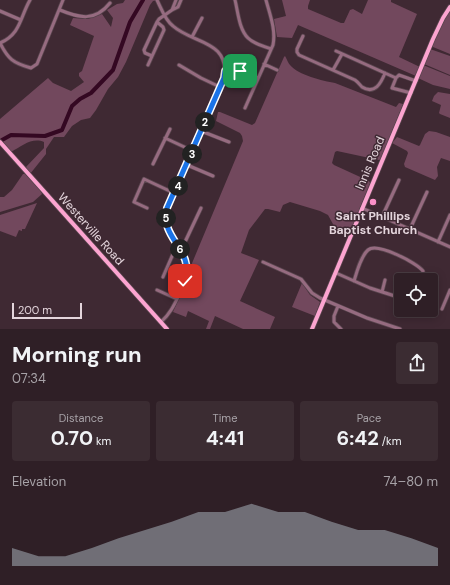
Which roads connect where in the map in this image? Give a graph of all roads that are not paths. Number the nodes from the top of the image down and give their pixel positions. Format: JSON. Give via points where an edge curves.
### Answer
{"nodes":[{"id":1,"x":30,"y":0,"type":"edge"},
{"id":2,"x":63,"y":0,"type":"edge"},
{"id":3,"x":156,"y":0,"type":"edge"},
{"id":4,"x":176,"y":0,"type":"edge"},
{"id":5,"x":181,"y":0,"type":"edge"},
{"id":6,"x":235,"y":0,"type":"edge"},
{"id":7,"x":266,"y":0,"type":"edge"},
{"id":8,"x":110,"y":3,"type":"dead end"},
{"id":9,"x":450,"y":8,"type":"edge"},
{"id":10,"x":60,"y":10,"type":"junction"},
{"id":11,"x":172,"y":10,"type":"junction"},
{"id":12,"x":0,"y":11,"type":"edge"},
{"id":13,"x":165,"y":15,"type":"junction"},
{"id":14,"x":202,"y":18,"type":"dead end"},
{"id":15,"x":22,"y":20,"type":"junction"},
{"id":16,"x":157,"y":22,"type":"junction"},
{"id":17,"x":303,"y":36,"type":"dead end"},
{"id":18,"x":192,"y":37,"type":"junction"},
{"id":19,"x":0,"y":43,"type":"edge"},
{"id":20,"x":271,"y":50,"type":"junction"},
{"id":21,"x":336,"y":51,"type":"dead end"},
{"id":22,"x":342,"y":54,"type":"junction"},
{"id":23,"x":152,"y":56,"type":"junction"},
{"id":24,"x":264,"y":64,"type":"junction"},
{"id":25,"x":148,"y":65,"type":"dead end"},
{"id":26,"x":179,"y":65,"type":"dead end"},
{"id":27,"x":277,"y":70,"type":"dead end"},
{"id":28,"x":333,"y":70,"type":"junction"},
{"id":29,"x":225,"y":71,"type":"junction"},
{"id":30,"x":385,"y":73,"type":"junction"},
{"id":31,"x":258,"y":78,"type":"junction"},
{"id":32,"x":396,"y":78,"type":"junction"},
{"id":33,"x":416,"y":81,"type":"junction"},
{"id":34,"x":220,"y":87,"type":"junction"},
{"id":35,"x":411,"y":93,"type":"junction"},
{"id":36,"x":245,"y":108,"type":"dead end"},
{"id":37,"x":170,"y":129,"type":"dead end"},
{"id":38,"x":201,"y":131,"type":"junction"},
{"id":39,"x":165,"y":138,"type":"junction"},
{"id":40,"x":0,"y":142,"type":"edge"},
{"id":41,"x":229,"y":142,"type":"dead end"},
{"id":42,"x":193,"y":151,"type":"junction"},
{"id":43,"x":153,"y":164,"type":"dead end"},
{"id":44,"x":187,"y":165,"type":"junction"},
{"id":45,"x":213,"y":176,"type":"dead end"},
{"id":46,"x":399,"y":180,"type":"dead end"},
{"id":47,"x":427,"y":192,"type":"dead end"},
{"id":48,"x":174,"y":193,"type":"junction"},
{"id":49,"x":147,"y":208,"type":"dead end"},
{"id":50,"x":201,"y":208,"type":"dead end"},
{"id":51,"x":362,"y":208,"type":"junction"},
{"id":52,"x":450,"y":215,"type":"edge"},
{"id":53,"x":382,"y":217,"type":"junction"},
{"id":54,"x":410,"y":229,"type":"junction"},
{"id":55,"x":438,"y":242,"type":"junction"},
{"id":56,"x":179,"y":247,"type":"junction"},
{"id":57,"x":450,"y":247,"type":"edge"},
{"id":58,"x":263,"y":262,"type":"dead end"},
{"id":59,"x":336,"y":273,"type":"junction"},
{"id":60,"x":423,"y":273,"type":"edge"},
{"id":61,"x":163,"y":277,"type":"dead end"},
{"id":62,"x":354,"y":280,"type":"junction"},
{"id":63,"x":385,"y":280,"type":"dead end"},
{"id":64,"x":157,"y":290,"type":"dead end"},
{"id":65,"x":450,"y":290,"type":"edge"},
{"id":66,"x":382,"y":292,"type":"junction"},
{"id":67,"x":394,"y":296,"type":"edge"},
{"id":68,"x":177,"y":299,"type":"junction"},
{"id":69,"x":325,"y":299,"type":"junction"},
{"id":70,"x":338,"y":306,"type":"junction"},
{"id":71,"x":442,"y":309,"type":"dead end"},
{"id":72,"x":161,"y":322,"type":"junction"},
{"id":73,"x":167,"y":329,"type":"edge"},
{"id":74,"x":312,"y":329,"type":"edge"},
{"id":75,"x":341,"y":329,"type":"edge"},
{"id":76,"x":400,"y":329,"type":"edge"}],
"edges":[{"from":1,"to":15,"type":"street"},
{"from":2,"to":10,"type":"street"},
{"from":3,"to":13,"type":"street"},
{"from":4,"to":11,"type":"street"},
{"from":5,"to":11,"type":"street","via":[[178,7]]},
{"from":6,"to":20,"type":"street","via":[[241,27],[248,38]]},
{"from":7,"to":20,"type":"street","via":[[274,30]]},
{"from":8,"to":10,"type":"street","via":[[94,16],[77,17]]},
{"from":9,"to":33,"type":"main road","name":"Innis Road","via":[[443,18]]},
{"from":10,"to":19,"type":"street","via":[[37,64],[32,68],[16,63],[6,55]]},
{"from":11,"to":13,"type":"street"},
{"from":12,"to":15,"type":"street"},
{"from":13,"to":16,"type":"street"},
{"from":13,"to":18,"type":"street","via":[[173,26]]},
{"from":14,"to":18,"type":"street"},
{"from":15,"to":19,"type":"street","via":[[14,34]]},
{"from":16,"to":23,"type":"street","via":[[164,30]]},
{"from":16,"to":23,"type":"street","via":[[144,51]]},
{"from":17,"to":28,"type":"street","via":[[297,52]]},
{"from":18,"to":29,"type":"street","via":[[217,50],[225,63]]},
{"from":20,"to":24,"type":"street"},
{"from":21,"to":22,"type":"street"},
{"from":22,"to":28,"type":"street"},
{"from":22,"to":30,"type":"street"},
{"from":23,"to":25,"type":"street"},
{"from":24,"to":27,"type":"street"},
{"from":24,"to":31,"type":"street"},
{"from":26,"to":34,"type":"street"},
{"from":28,"to":30,"type":"street","via":[[356,80],[368,89],[377,87]]},
{"from":29,"to":31,"type":"street","via":[[240,71]]},
{"from":29,"to":34,"type":"street"},
{"from":30,"to":32,"type":"street"},
{"from":31,"to":36,"type":"street"},
{"from":32,"to":33,"type":"street","via":[[399,75]]},
{"from":32,"to":35,"type":"street","via":[[392,88]]},
{"from":33,"to":35,"type":"main road","name":"Innis Road"},
{"from":34,"to":38,"type":"street"},
{"from":35,"to":51,"type":"main road","name":"Innis Road"},
{"from":37,"to":39,"type":"street"},
{"from":38,"to":41,"type":"street"},
{"from":38,"to":42,"type":"street"},
{"from":39,"to":42,"type":"street"},
{"from":39,"to":43,"type":"street"},
{"from":40,"to":72,"type":"main road","name":"Westerville Road"},
{"from":42,"to":44,"type":"street"},
{"from":44,"to":45,"type":"street"},
{"from":44,"to":48,"type":"street"},
{"from":46,"to":53,"type":"street"},
{"from":47,"to":54,"type":"street"},
{"from":48,"to":49,"type":"street","via":[[144,179],[134,202]]},
{"from":48,"to":56,"type":"street","via":[[167,208],[166,223]]},
{"from":50,"to":56,"type":"street","via":[[188,238]]},
{"from":51,"to":53,"type":"street"},
{"from":51,"to":59,"type":"main road","name":"Innis Road"},
{"from":52,"to":55,"type":"street"},
{"from":53,"to":54,"type":"street"},
{"from":54,"to":55,"type":"street"},
{"from":55,"to":57,"type":"street"},
{"from":56,"to":61,"type":"street","via":[[172,254]]},
{"from":56,"to":68,"type":"street","via":[[187,263],[187,270]]},
{"from":58,"to":69,"type":"street","via":[[301,279],[312,293]]},
{"from":59,"to":62,"type":"street"},
{"from":59,"to":69,"type":"main road","name":"Innis Road"},
{"from":60,"to":62,"type":"street","via":[[416,264],[375,247],[368,250],[364,256]]},
{"from":62,"to":66,"type":"street"},
{"from":63,"to":66,"type":"street"},
{"from":64,"to":68,"type":"street"},
{"from":65,"to":71,"type":"street"},
{"from":66,"to":67,"type":"street"},
{"from":68,"to":72,"type":"street","via":[[169,315]]},
{"from":69,"to":70,"type":"street"},
{"from":69,"to":74,"type":"main road","name":"Innis Road"},
{"from":70,"to":75,"type":"street","via":[[334,322]]},
{"from":70,"to":76,"type":"street"},
{"from":72,"to":73,"type":"main road","name":"Westerville Road"}]}
